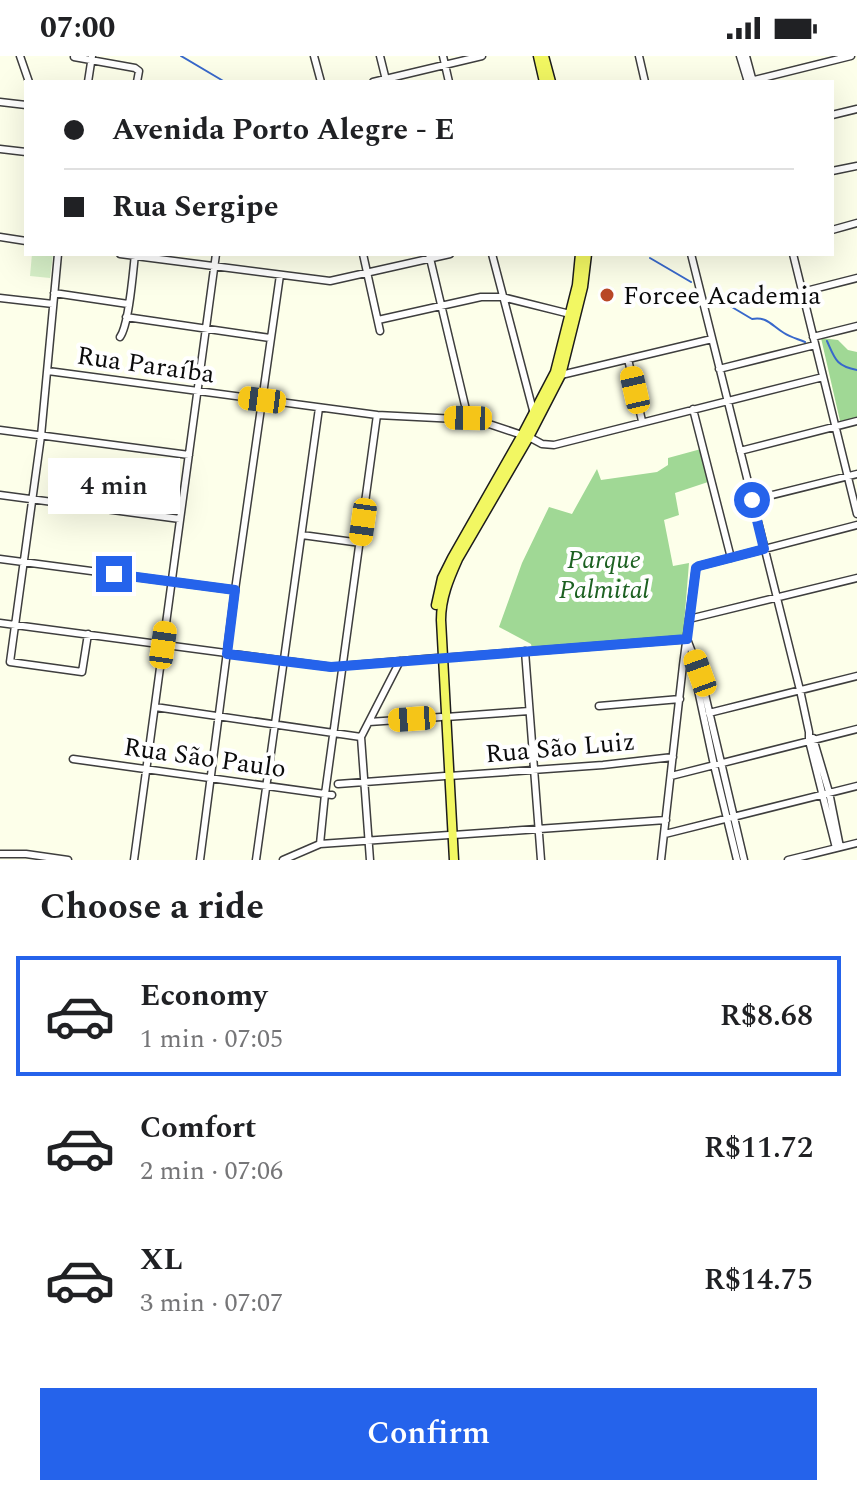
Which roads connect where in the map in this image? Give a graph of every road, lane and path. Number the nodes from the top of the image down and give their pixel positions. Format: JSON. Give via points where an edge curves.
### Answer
{"nodes":[{"id":1,"x":20,"y":56,"type":"edge"},
{"id":2,"x":314,"y":56,"type":"edge"},
{"id":3,"x":380,"y":56,"type":"edge"},
{"id":4,"x":443,"y":56,"type":"edge"},
{"id":5,"x":482,"y":56,"type":"edge"},
{"id":6,"x":538,"y":56,"type":"edge"},
{"id":7,"x":544,"y":56,"type":"edge"},
{"id":8,"x":639,"y":56,"type":"edge"},
{"id":9,"x":740,"y":56,"type":"edge"},
{"id":10,"x":746,"y":56,"type":"edge"},
{"id":11,"x":851,"y":56,"type":"edge"},
{"id":12,"x":74,"y":57,"type":"edge"},
{"id":13,"x":92,"y":58,"type":"edge"},
{"id":14,"x":445,"y":65,"type":"junction"},
{"id":15,"x":28,"y":80,"type":"edge"},
{"id":16,"x":88,"y":80,"type":"edge"},
{"id":17,"x":137,"y":80,"type":"edge"},
{"id":18,"x":320,"y":80,"type":"edge"},
{"id":19,"x":386,"y":80,"type":"edge"},
{"id":20,"x":449,"y":80,"type":"edge"},
{"id":21,"x":544,"y":80,"type":"edge"},
{"id":22,"x":550,"y":80,"type":"edge"},
{"id":23,"x":645,"y":80,"type":"edge"},
{"id":24,"x":749,"y":80,"type":"edge"},
{"id":25,"x":749,"y":80,"type":"edge"},
{"id":26,"x":753,"y":80,"type":"edge"},
{"id":27,"x":0,"y":102,"type":"edge"},
{"id":28,"x":24,"y":105,"type":"edge"},
{"id":29,"x":857,"y":109,"type":"edge"},
{"id":30,"x":834,"y":115,"type":"edge"},
{"id":31,"x":0,"y":149,"type":"edge"},
{"id":32,"x":24,"y":152,"type":"edge"},
{"id":33,"x":857,"y":166,"type":"edge"},
{"id":34,"x":834,"y":171,"type":"edge"},
{"id":35,"x":857,"y":223,"type":"edge"},
{"id":36,"x":834,"y":229,"type":"edge"},
{"id":37,"x":0,"y":237,"type":"edge"},
{"id":38,"x":24,"y":241,"type":"edge"},
{"id":39,"x":58,"y":256,"type":"edge"},
{"id":40,"x":135,"y":256,"type":"edge"},
{"id":41,"x":142,"y":256,"type":"edge"},
{"id":42,"x":216,"y":256,"type":"edge"},
{"id":43,"x":364,"y":256,"type":"edge"},
{"id":44,"x":429,"y":256,"type":"edge"},
{"id":45,"x":492,"y":256,"type":"edge"},
{"id":46,"x":580,"y":256,"type":"edge"},
{"id":47,"x":587,"y":256,"type":"edge"},
{"id":48,"x":691,"y":256,"type":"edge"},
{"id":49,"x":793,"y":256,"type":"edge"},
{"id":50,"x":214,"y":267,"type":"junction"},
{"id":51,"x":368,"y":273,"type":"junction"},
{"id":52,"x":280,"y":275,"type":"junction"},
{"id":53,"x":857,"y":278,"type":"edge"},
{"id":54,"x":802,"y":292,"type":"junction"},
{"id":55,"x":54,"y":293,"type":"junction"},
{"id":56,"x":502,"y":297,"type":"junction"},
{"id":57,"x":0,"y":298,"type":"edge"},
{"id":58,"x":53,"y":304,"type":"junction"},
{"id":59,"x":128,"y":304,"type":"junction"},
{"id":60,"x":441,"y":307,"type":"junction"},
{"id":61,"x":573,"y":315,"type":"junction"},
{"id":62,"x":126,"y":317,"type":"junction"},
{"id":63,"x":378,"y":320,"type":"junction"},
{"id":64,"x":857,"y":326,"type":"edge"},
{"id":65,"x":206,"y":329,"type":"junction"},
{"id":66,"x":380,"y":331,"type":"dead end"},
{"id":67,"x":120,"y":337,"type":"dead end"},
{"id":68,"x":270,"y":338,"type":"junction"},
{"id":69,"x":712,"y":339,"type":"junction"},
{"id":70,"x":814,"y":341,"type":"junction"},
{"id":71,"x":628,"y":359,"type":"junction"},
{"id":72,"x":719,"y":369,"type":"junction"},
{"id":73,"x":48,"y":371,"type":"junction"},
{"id":74,"x":561,"y":375,"type":"junction"},
{"id":75,"x":823,"y":377,"type":"junction"},
{"id":76,"x":197,"y":392,"type":"junction"},
{"id":77,"x":262,"y":400,"type":"junction"},
{"id":78,"x":727,"y":400,"type":"junction"},
{"id":79,"x":319,"y":408,"type":"junction"},
{"id":80,"x":693,"y":409,"type":"junction"},
{"id":81,"x":377,"y":415,"type":"junction"},
{"id":82,"x":536,"y":416,"type":"junction"},
{"id":83,"x":468,"y":418,"type":"junction"},
{"id":84,"x":642,"y":421,"type":"junction"},
{"id":85,"x":857,"y":421,"type":"edge"},
{"id":86,"x":835,"y":426,"type":"junction"},
{"id":87,"x":0,"y":430,"type":"edge"},
{"id":88,"x":41,"y":436,"type":"junction"},
{"id":89,"x":525,"y":436,"type":"junction"},
{"id":90,"x":740,"y":451,"type":"junction"},
{"id":91,"x":189,"y":455,"type":"junction"},
{"id":92,"x":857,"y":474,"type":"edge"},
{"id":93,"x":848,"y":476,"type":"junction"},
{"id":94,"x":0,"y":495,"type":"edge"},
{"id":95,"x":32,"y":499,"type":"junction"},
{"id":96,"x":752,"y":500,"type":"junction"},
{"id":97,"x":857,"y":514,"type":"edge"},
{"id":98,"x":180,"y":519,"type":"junction"},
{"id":99,"x":857,"y":525,"type":"edge"},
{"id":100,"x":302,"y":535,"type":"junction"},
{"id":101,"x":361,"y":543,"type":"junction"},
{"id":102,"x":764,"y":549,"type":"junction"},
{"id":103,"x":731,"y":558,"type":"junction"},
{"id":104,"x":0,"y":559,"type":"edge"},
{"id":105,"x":23,"y":562,"type":"junction"},
{"id":106,"x":857,"y":578,"type":"edge"},
{"id":107,"x":172,"y":582,"type":"junction"},
{"id":108,"x":235,"y":590,"type":"junction"},
{"id":109,"x":776,"y":598,"type":"junction"},
{"id":110,"x":689,"y":619,"type":"junction"},
{"id":111,"x":0,"y":623,"type":"edge"},
{"id":112,"x":15,"y":625,"type":"junction"},
{"id":113,"x":88,"y":634,"type":"junction"},
{"id":114,"x":687,"y":639,"type":"junction"},
{"id":115,"x":163,"y":645,"type":"junction"},
{"id":116,"x":525,"y":651,"type":"junction"},
{"id":117,"x":227,"y":654,"type":"junction"},
{"id":118,"x":440,"y":658,"type":"junction"},
{"id":119,"x":285,"y":661,"type":"junction"},
{"id":120,"x":400,"y":661,"type":"junction"},
{"id":121,"x":344,"y":665,"type":"junction"},
{"id":122,"x":683,"y":665,"type":"junction"},
{"id":123,"x":693,"y":665,"type":"junction"},
{"id":124,"x":857,"y":676,"type":"edge"},
{"id":125,"x":800,"y":690,"type":"junction"},
{"id":126,"x":680,"y":699,"type":"junction"},
{"id":127,"x":599,"y":706,"type":"dead end"},
{"id":128,"x":155,"y":707,"type":"junction"},
{"id":129,"x":529,"y":711,"type":"junction"},
{"id":130,"x":709,"y":713,"type":"junction"},
{"id":131,"x":219,"y":717,"type":"junction"},
{"id":132,"x":443,"y":717,"type":"junction"},
{"id":133,"x":369,"y":722,"type":"junction"},
{"id":134,"x":277,"y":724,"type":"junction"},
{"id":135,"x":857,"y":729,"type":"edge"},
{"id":136,"x":334,"y":732,"type":"junction"},
{"id":137,"x":361,"y":737,"type":"junction"},
{"id":138,"x":812,"y":740,"type":"junction"},
{"id":139,"x":673,"y":757,"type":"junction"},
{"id":140,"x":73,"y":759,"type":"dead end"},
{"id":141,"x":718,"y":764,"type":"junction"},
{"id":142,"x":146,"y":770,"type":"junction"},
{"id":143,"x":534,"y":770,"type":"junction"},
{"id":144,"x":447,"y":776,"type":"junction"},
{"id":145,"x":671,"y":776,"type":"junction"},
{"id":146,"x":210,"y":779,"type":"junction"},
{"id":147,"x":364,"y":782,"type":"junction"},
{"id":148,"x":338,"y":784,"type":"dead end"},
{"id":149,"x":268,"y":786,"type":"junction"},
{"id":150,"x":857,"y":786,"type":"edge"},
{"id":151,"x":825,"y":793,"type":"junction"},
{"id":152,"x":328,"y":795,"type":"junction"},
{"id":153,"x":730,"y":817,"type":"junction"},
{"id":154,"x":666,"y":820,"type":"junction"},
{"id":155,"x":538,"y":829,"type":"junction"},
{"id":156,"x":665,"y":834,"type":"junction"},
{"id":157,"x":451,"y":835,"type":"junction"},
{"id":158,"x":369,"y":841,"type":"junction"},
{"id":159,"x":857,"y":843,"type":"edge"},
{"id":160,"x":320,"y":844,"type":"junction"},
{"id":161,"x":838,"y":848,"type":"junction"},
{"id":162,"x":0,"y":854,"type":"edge"},
{"id":163,"x":68,"y":860,"type":"edge"},
{"id":164,"x":134,"y":860,"type":"edge"},
{"id":165,"x":200,"y":860,"type":"edge"},
{"id":166,"x":256,"y":860,"type":"edge"},
{"id":167,"x":283,"y":860,"type":"edge"},
{"id":168,"x":370,"y":860,"type":"edge"},
{"id":169,"x":452,"y":860,"type":"edge"},
{"id":170,"x":541,"y":860,"type":"edge"},
{"id":171,"x":661,"y":860,"type":"edge"},
{"id":172,"x":737,"y":860,"type":"edge"},
{"id":173,"x":744,"y":860,"type":"edge"},
{"id":174,"x":788,"y":860,"type":"edge"}],
"edges":[{"from":1,"to":15,"type":"street"},
{"from":2,"to":18,"type":"street"},
{"from":3,"to":19,"type":"street"},
{"from":4,"to":14,"type":"street"},
{"from":5,"to":14,"type":"street"},
{"from":6,"to":21,"type":"main road"},
{"from":7,"to":22,"type":"main road"},
{"from":8,"to":23,"type":"street"},
{"from":9,"to":24,"type":"street"},
{"from":10,"to":25,"type":"street"},
{"from":11,"to":26,"type":"street"},
{"from":12,"to":13,"type":"street"},
{"from":13,"to":16,"type":"street"},
{"from":13,"to":17,"type":"street","via":[[135,68]]},
{"from":14,"to":19,"type":"street"},
{"from":14,"to":20,"type":"street"},
{"from":27,"to":28,"type":"street"},
{"from":29,"to":30,"type":"street"},
{"from":31,"to":32,"type":"street"},
{"from":33,"to":34,"type":"street"},
{"from":35,"to":36,"type":"street"},
{"from":37,"to":38,"type":"street"},
{"from":39,"to":55,"type":"street"},
{"from":40,"to":59,"type":"street"},
{"from":41,"to":50,"type":"street"},
{"from":42,"to":50,"type":"street"},
{"from":43,"to":51,"type":"street"},
{"from":44,"to":51,"type":"street"},
{"from":44,"to":60,"type":"street"},
{"from":45,"to":56,"type":"street"},
{"from":46,"to":61,"type":"main road"},
{"from":47,"to":61,"type":"main road"},
{"from":48,"to":69,"type":"street"},
{"from":49,"to":54,"type":"street"},
{"from":50,"to":52,"type":"street"},
{"from":50,"to":65,"type":"street"},
{"from":51,"to":52,"type":"street","via":[[330,281]]},
{"from":51,"to":63,"type":"street"},
{"from":52,"to":68,"type":"street"},
{"from":53,"to":54,"type":"street"},
{"from":54,"to":70,"type":"street"},
{"from":55,"to":58,"type":"street"},
{"from":55,"to":59,"type":"street"},
{"from":56,"to":60,"type":"street"},
{"from":56,"to":61,"type":"street"},
{"from":56,"to":82,"type":"street"},
{"from":57,"to":58,"type":"street"},
{"from":58,"to":73,"type":"street"},
{"from":59,"to":62,"type":"street"},
{"from":60,"to":63,"type":"street"},
{"from":60,"to":83,"type":"street"},
{"from":61,"to":74,"type":"main road"},
{"from":61,"to":82,"type":"main road"},
{"from":62,"to":65,"type":"street"},
{"from":62,"to":67,"type":"street"},
{"from":63,"to":66,"type":"street"},
{"from":64,"to":70,"type":"street"},
{"from":65,"to":68,"type":"street"},
{"from":65,"to":76,"type":"street"},
{"from":68,"to":77,"type":"street"},
{"from":69,"to":71,"type":"street"},
{"from":69,"to":72,"type":"street"},
{"from":70,"to":72,"type":"street"},
{"from":70,"to":75,"type":"street"},
{"from":71,"to":74,"type":"street"},
{"from":71,"to":84,"type":"street"},
{"from":72,"to":78,"type":"street"},
{"from":73,"to":76,"type":"street","name":"Rua Paraíba"},
{"from":73,"to":88,"type":"street"},
{"from":74,"to":82,"type":"main road"},
{"from":75,"to":78,"type":"street","name":"Rua Paraíba"},
{"from":75,"to":86,"type":"street"},
{"from":76,"to":77,"type":"street","name":"Rua Paraíba"},
{"from":76,"to":91,"type":"street"},
{"from":77,"to":79,"type":"street","name":"Rua Paraíba"},
{"from":77,"to":108,"type":"street"},
{"from":78,"to":80,"type":"street","name":"Rua Paraíba"},
{"from":78,"to":90,"type":"street"},
{"from":79,"to":81,"type":"street","name":"Rua Paraíba"},
{"from":79,"to":100,"type":"street"},
{"from":80,"to":84,"type":"street","name":"Rua Paraíba"},
{"from":80,"to":103,"type":"street"},
{"from":81,"to":83,"type":"street","name":"Rua Paraíba"},
{"from":81,"to":101,"type":"street"},
{"from":82,"to":89,"type":"main road"},
{"from":83,"to":89,"type":"street","name":"Rua Paraíba"},
{"from":84,"to":89,"type":"street","name":"Rua Paraíba","via":[[554,445]]},
{"from":85,"to":86,"type":"street"},
{"from":86,"to":90,"type":"street"},
{"from":86,"to":93,"type":"street"},
{"from":87,"to":88,"type":"street"},
{"from":88,"to":91,"type":"street"},
{"from":88,"to":95,"type":"street"},
{"from":89,"to":118,"type":"main road","via":[[448,580]]},
{"from":90,"to":96,"type":"street"},
{"from":91,"to":98,"type":"street"},
{"from":92,"to":93,"type":"street"},
{"from":93,"to":96,"type":"street"},
{"from":93,"to":97,"type":"street"},
{"from":94,"to":95,"type":"street"},
{"from":95,"to":98,"type":"street"},
{"from":95,"to":105,"type":"street"},
{"from":96,"to":102,"type":"street"},
{"from":98,"to":107,"type":"street"},
{"from":99,"to":102,"type":"street"},
{"from":100,"to":101,"type":"street"},
{"from":100,"to":119,"type":"street"},
{"from":101,"to":121,"type":"street"},
{"from":102,"to":103,"type":"street"},
{"from":102,"to":109,"type":"street"},
{"from":103,"to":110,"type":"street","via":[[695,571]]},
{"from":104,"to":105,"type":"street"},
{"from":105,"to":107,"type":"street"},
{"from":105,"to":112,"type":"street"},
{"from":106,"to":109,"type":"street"},
{"from":107,"to":108,"type":"street"},
{"from":107,"to":115,"type":"street"},
{"from":108,"to":117,"type":"street"},
{"from":109,"to":110,"type":"street"},
{"from":109,"to":125,"type":"street"},
{"from":110,"to":114,"type":"street"},
{"from":111,"to":112,"type":"street"},
{"from":112,"to":113,"type":"street"},
{"from":112,"to":113,"type":"street","via":[[10,662],[82,672]]},
{"from":113,"to":115,"type":"street"},
{"from":114,"to":116,"type":"street"},
{"from":114,"to":122,"type":"street"},
{"from":114,"to":123,"type":"street"},
{"from":114,"to":130,"type":"street"},
{"from":115,"to":117,"type":"street"},
{"from":115,"to":128,"type":"street"},
{"from":116,"to":118,"type":"street"},
{"from":116,"to":129,"type":"street"},
{"from":117,"to":119,"type":"street"},
{"from":117,"to":131,"type":"street"},
{"from":118,"to":120,"type":"street"},
{"from":118,"to":132,"type":"main road"},
{"from":119,"to":121,"type":"street"},
{"from":119,"to":134,"type":"street"},
{"from":120,"to":121,"type":"street"},
{"from":120,"to":133,"type":"street"},
{"from":121,"to":136,"type":"street"},
{"from":122,"to":123,"type":"street"},
{"from":122,"to":126,"type":"street"},
{"from":123,"to":141,"type":"street"},
{"from":124,"to":125,"type":"street"},
{"from":125,"to":130,"type":"street"},
{"from":125,"to":138,"type":"street"},
{"from":126,"to":127,"type":"street"},
{"from":126,"to":139,"type":"street"},
{"from":128,"to":131,"type":"street"},
{"from":128,"to":142,"type":"street"},
{"from":129,"to":132,"type":"street"},
{"from":129,"to":143,"type":"street"},
{"from":130,"to":141,"type":"street"},
{"from":131,"to":134,"type":"street"},
{"from":131,"to":146,"type":"street"},
{"from":132,"to":133,"type":"street"},
{"from":132,"to":144,"type":"main road"},
{"from":133,"to":137,"type":"street"},
{"from":134,"to":136,"type":"street"},
{"from":134,"to":149,"type":"street"},
{"from":135,"to":138,"type":"street"},
{"from":136,"to":137,"type":"street"},
{"from":136,"to":152,"type":"street"},
{"from":137,"to":147,"type":"street"},
{"from":138,"to":141,"type":"street"},
{"from":138,"to":151,"type":"street"},
{"from":139,"to":143,"type":"street","name":"Rua São Luiz"},
{"from":139,"to":145,"type":"street"},
{"from":140,"to":142,"type":"street","name":"Rua São Paulo"},
{"from":141,"to":145,"type":"street"},
{"from":141,"to":153,"type":"street"},
{"from":142,"to":146,"type":"street","name":"Rua São Paulo"},
{"from":142,"to":164,"type":"street"},
{"from":143,"to":144,"type":"street","name":"Rua São Luiz"},
{"from":143,"to":155,"type":"street"},
{"from":144,"to":147,"type":"street","name":"Rua São Luiz"},
{"from":144,"to":157,"type":"main road"},
{"from":145,"to":154,"type":"street"},
{"from":146,"to":149,"type":"street","name":"Rua São Paulo"},
{"from":146,"to":165,"type":"street"},
{"from":147,"to":148,"type":"street","name":"Rua São Luiz"},
{"from":147,"to":158,"type":"street"},
{"from":149,"to":152,"type":"street","name":"Rua São Paulo"},
{"from":149,"to":166,"type":"street"},
{"from":150,"to":151,"type":"street"},
{"from":151,"to":153,"type":"street"},
{"from":151,"to":161,"type":"street"},
{"from":152,"to":160,"type":"street"},
{"from":153,"to":156,"type":"street"},
{"from":153,"to":172,"type":"street"},
{"from":153,"to":173,"type":"street"},
{"from":154,"to":155,"type":"street"},
{"from":154,"to":156,"type":"street"},
{"from":155,"to":157,"type":"street"},
{"from":155,"to":170,"type":"street"},
{"from":156,"to":171,"type":"street"},
{"from":157,"to":158,"type":"street"},
{"from":157,"to":169,"type":"main road"},
{"from":158,"to":160,"type":"street"},
{"from":158,"to":168,"type":"street"},
{"from":159,"to":161,"type":"street"},
{"from":160,"to":167,"type":"street"},
{"from":161,"to":174,"type":"street"},
{"from":162,"to":163,"type":"street"}]}
